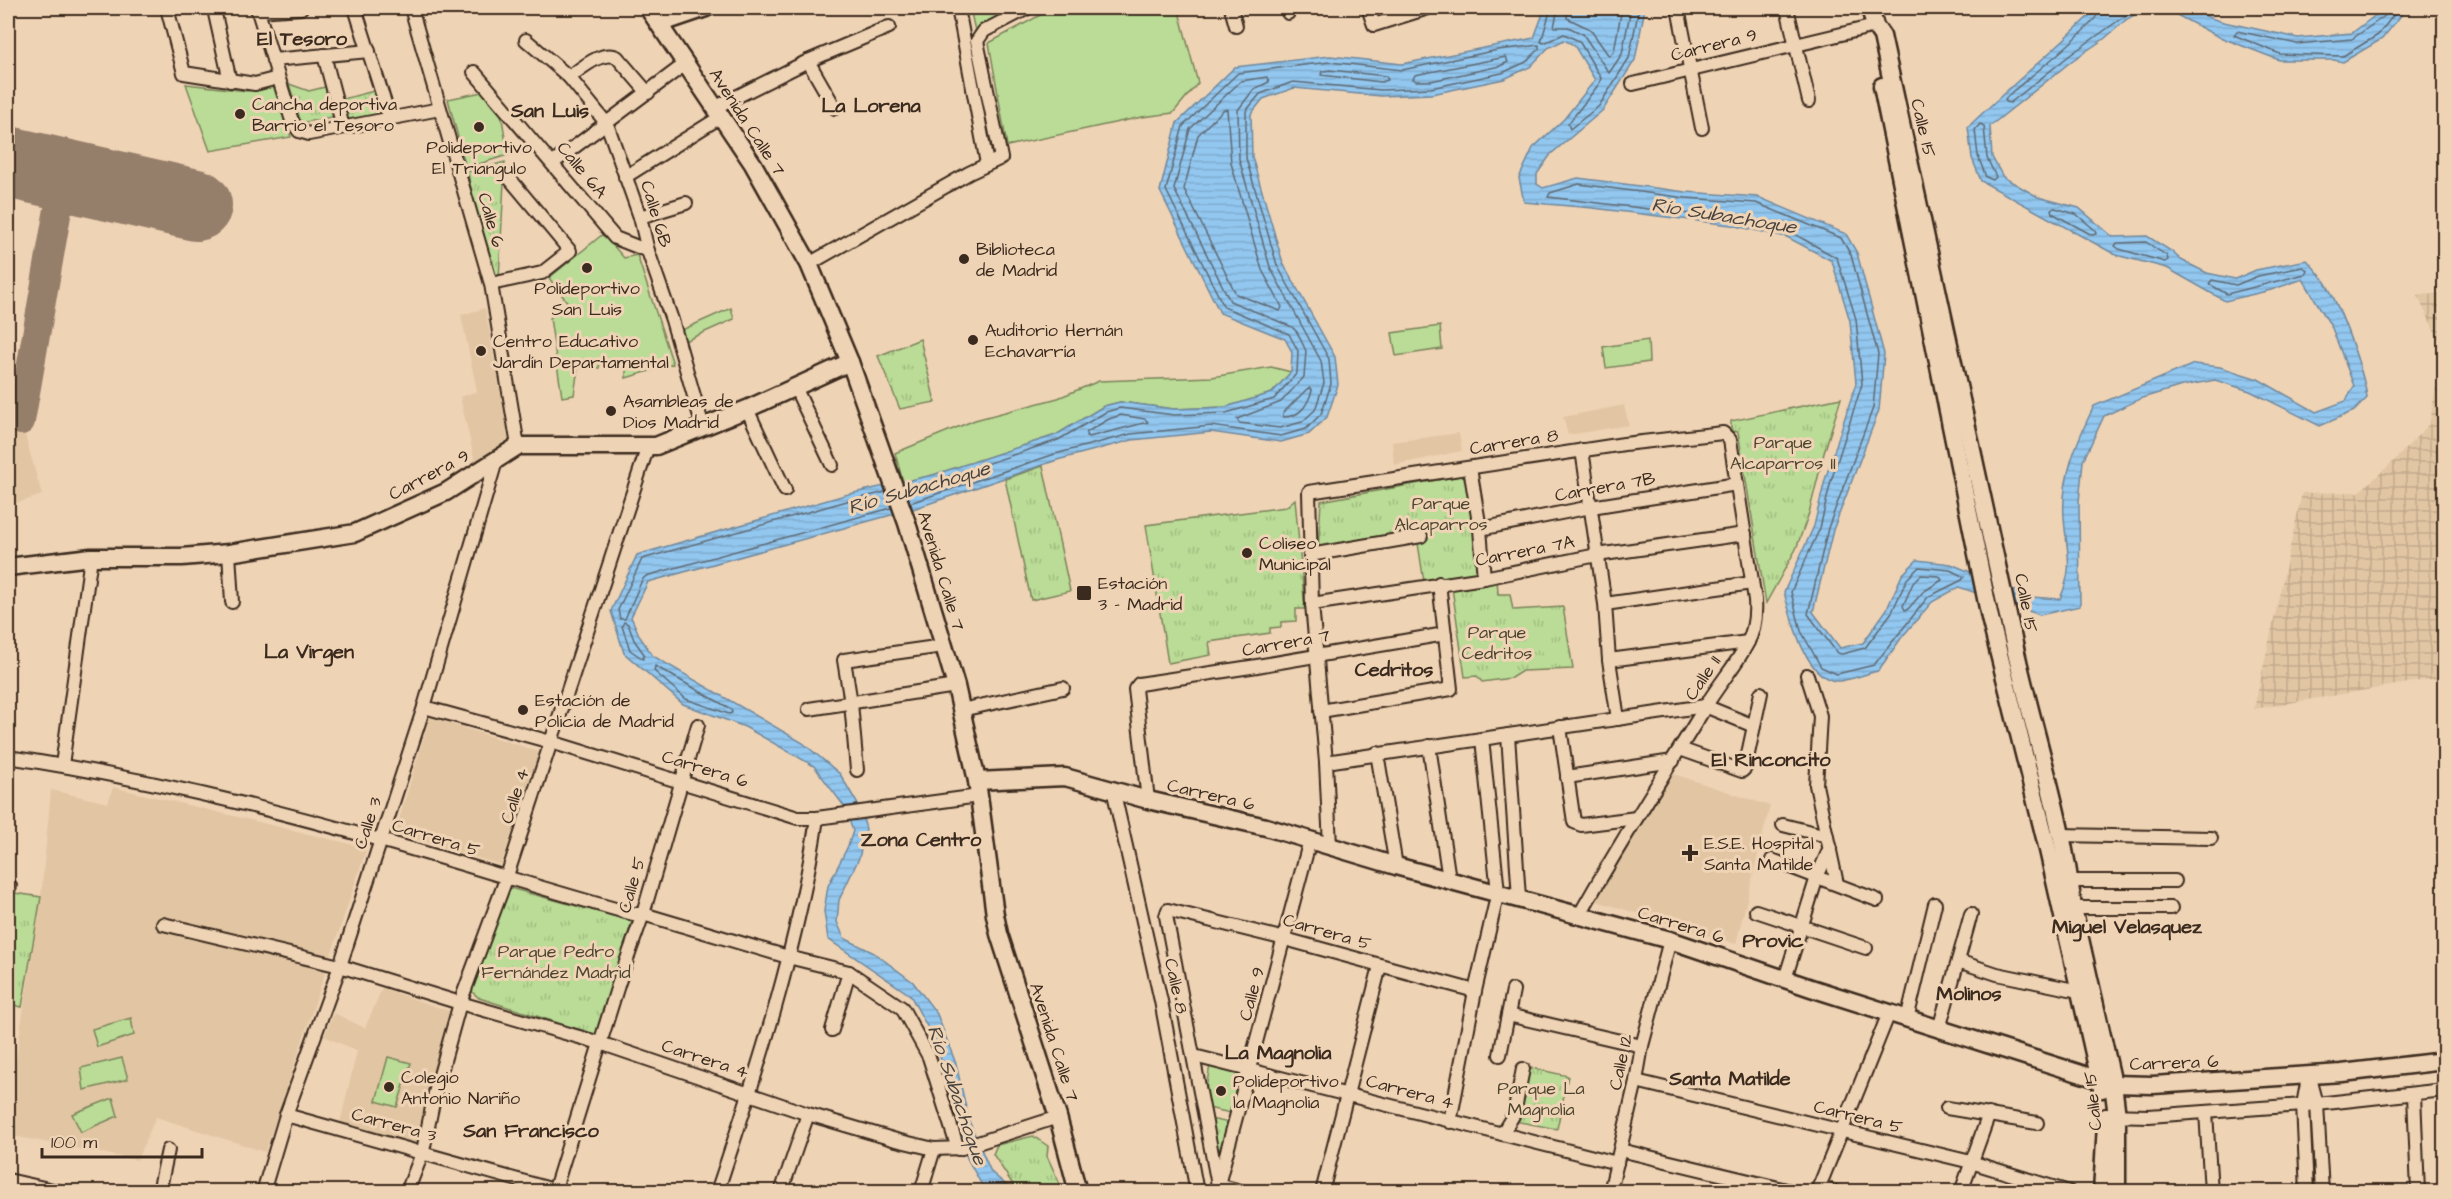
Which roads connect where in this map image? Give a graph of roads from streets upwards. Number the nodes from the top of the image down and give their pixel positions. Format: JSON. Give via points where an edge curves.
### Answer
{"nodes":[{"id":1,"x":167,"y":8,"type":"edge"},
{"id":2,"x":301,"y":8,"type":"edge"},
{"id":3,"x":355,"y":8,"type":"edge"},
{"id":4,"x":411,"y":8,"type":"edge"},
{"id":5,"x":648,"y":8,"type":"edge"},
{"id":6,"x":706,"y":8,"type":"edge"},
{"id":7,"x":958,"y":8,"type":"edge"},
{"id":8,"x":1025,"y":8,"type":"edge"},
{"id":9,"x":1231,"y":8,"type":"edge"},
{"id":10,"x":1368,"y":8,"type":"edge"},
{"id":11,"x":1428,"y":8,"type":"edge"},
{"id":12,"x":1678,"y":8,"type":"edge"},
{"id":13,"x":1787,"y":8,"type":"edge"},
{"id":14,"x":1870,"y":8,"type":"edge"},
{"id":15,"x":257,"y":9,"type":"edge"},
{"id":16,"x":215,"y":14,"type":"dead end"},
{"id":17,"x":659,"y":24,"type":"junction"},
{"id":18,"x":1236,"y":26,"type":"dead end"},
{"id":19,"x":1875,"y":26,"type":"junction"},
{"id":20,"x":889,"y":27,"type":"dead end"},
{"id":21,"x":526,"y":40,"type":"dead end"},
{"id":22,"x":1795,"y":45,"type":"junction"},
{"id":23,"x":369,"y":51,"type":"junction"},
{"id":24,"x":324,"y":55,"type":"junction"},
{"id":25,"x":273,"y":60,"type":"junction"},
{"id":26,"x":808,"y":61,"type":"junction"},
{"id":27,"x":685,"y":64,"type":"junction"},
{"id":28,"x":1691,"y":71,"type":"junction"},
{"id":29,"x":474,"y":72,"type":"dead end"},
{"id":30,"x":569,"y":77,"type":"junction"},
{"id":31,"x":278,"y":78,"type":"junction"},
{"id":32,"x":230,"y":81,"type":"junction"},
{"id":33,"x":1633,"y":84,"type":"dead end"},
{"id":34,"x":648,"y":93,"type":"junction"},
{"id":35,"x":1809,"y":101,"type":"dead end"},
{"id":36,"x":835,"y":108,"type":"dead end"},
{"id":37,"x":440,"y":109,"type":"junction"},
{"id":38,"x":719,"y":112,"type":"junction"},
{"id":39,"x":390,"y":119,"type":"junction"},
{"id":40,"x":607,"y":124,"type":"junction"},
{"id":41,"x":343,"y":128,"type":"junction"},
{"id":42,"x":1702,"y":128,"type":"dead end"},
{"id":43,"x":553,"y":163,"type":"junction"},
{"id":44,"x":987,"y":164,"type":"junction"},
{"id":45,"x":625,"y":177,"type":"junction"},
{"id":46,"x":510,"y":179,"type":"dead end"},
{"id":47,"x":686,"y":202,"type":"dead end"},
{"id":48,"x":640,"y":217,"type":"junction"},
{"id":49,"x":648,"y":251,"type":"junction"},
{"id":50,"x":809,"y":264,"type":"junction"},
{"id":51,"x":491,"y":284,"type":"junction"},
{"id":52,"x":850,"y":362,"type":"junction"},
{"id":53,"x":795,"y":387,"type":"junction"},
{"id":54,"x":747,"y":409,"type":"junction"},
{"id":55,"x":703,"y":427,"type":"junction"},
{"id":56,"x":1961,"y":433,"type":"junction"},
{"id":57,"x":1726,"y":434,"type":"joint"},
{"id":58,"x":518,"y":446,"type":"junction"},
{"id":59,"x":648,"y":446,"type":"junction"},
{"id":60,"x":1582,"y":450,"type":"junction"},
{"id":61,"x":496,"y":461,"type":"junction"},
{"id":62,"x":832,"y":465,"type":"dead end"},
{"id":63,"x":1470,"y":468,"type":"junction"},
{"id":64,"x":1737,"y":484,"type":"junction"},
{"id":65,"x":785,"y":490,"type":"dead end"},
{"id":66,"x":1591,"y":507,"type":"junction"},
{"id":67,"x":1480,"y":529,"type":"junction"},
{"id":68,"x":1745,"y":534,"type":"junction"},
{"id":69,"x":1421,"y":536,"type":"dead end"},
{"id":70,"x":228,"y":553,"type":"junction"},
{"id":71,"x":1310,"y":555,"type":"junction"},
{"id":72,"x":1597,"y":555,"type":"junction"},
{"id":73,"x":91,"y":557,"type":"junction"},
{"id":74,"x":8,"y":567,"type":"edge"},
{"id":75,"x":1484,"y":578,"type":"junction"},
{"id":76,"x":1439,"y":583,"type":"junction"},
{"id":77,"x":1752,"y":583,"type":"junction"},
{"id":78,"x":232,"y":602,"type":"dead end"},
{"id":79,"x":1312,"y":604,"type":"junction"},
{"id":80,"x":1605,"y":604,"type":"junction"},
{"id":81,"x":1445,"y":634,"type":"junction"},
{"id":82,"x":1995,"y":640,"type":"junction"},
{"id":83,"x":2014,"y":640,"type":"junction"},
{"id":84,"x":1748,"y":642,"type":"junction"},
{"id":85,"x":943,"y":646,"type":"junction"},
{"id":86,"x":1318,"y":655,"type":"junction"},
{"id":87,"x":1609,"y":660,"type":"junction"},
{"id":88,"x":1808,"y":675,"type":"dead end"},
{"id":89,"x":956,"y":687,"type":"junction"},
{"id":90,"x":1063,"y":688,"type":"dead end"},
{"id":91,"x":1761,"y":693,"type":"dead end"},
{"id":92,"x":851,"y":703,"type":"junction"},
{"id":93,"x":1705,"y":706,"type":"junction"},
{"id":94,"x":424,"y":707,"type":"junction"},
{"id":95,"x":809,"y":709,"type":"dead end"},
{"id":96,"x":962,"y":710,"type":"junction"},
{"id":97,"x":1321,"y":711,"type":"junction"},
{"id":98,"x":1618,"y":719,"type":"junction"},
{"id":99,"x":698,"y":725,"type":"dead end"},
{"id":100,"x":1754,"y":726,"type":"junction"},
{"id":101,"x":1560,"y":727,"type":"junction"},
{"id":102,"x":1508,"y":735,"type":"junction"},
{"id":103,"x":1482,"y":739,"type":"junction"},
{"id":104,"x":551,"y":742,"type":"junction"},
{"id":105,"x":1429,"y":746,"type":"junction"},
{"id":106,"x":1680,"y":749,"type":"junction"},
{"id":107,"x":1377,"y":753,"type":"junction"},
{"id":108,"x":8,"y":757,"type":"edge"},
{"id":109,"x":1673,"y":761,"type":"junction"},
{"id":110,"x":1326,"y":762,"type":"junction"},
{"id":111,"x":62,"y":765,"type":"junction"},
{"id":112,"x":857,"y":770,"type":"dead end"},
{"id":113,"x":1567,"y":777,"type":"junction"},
{"id":114,"x":680,"y":781,"type":"junction"},
{"id":115,"x":978,"y":788,"type":"junction"},
{"id":116,"x":1113,"y":789,"type":"junction"},
{"id":117,"x":1148,"y":800,"type":"junction"},
{"id":118,"x":817,"y":818,"type":"junction"},
{"id":119,"x":1636,"y":818,"type":"junction"},
{"id":120,"x":1783,"y":825,"type":"dead end"},
{"id":121,"x":2060,"y":836,"type":"junction"},
{"id":122,"x":2211,"y":838,"type":"dead end"},
{"id":123,"x":381,"y":840,"type":"junction"},
{"id":124,"x":1310,"y":840,"type":"junction"},
{"id":125,"x":1829,"y":842,"type":"junction"},
{"id":126,"x":1330,"y":846,"type":"junction"},
{"id":127,"x":1772,"y":860,"type":"dead end"},
{"id":128,"x":1396,"y":866,"type":"junction"},
{"id":129,"x":1817,"y":877,"type":"junction"},
{"id":130,"x":506,"y":879,"type":"junction"},
{"id":131,"x":1449,"y":879,"type":"junction"},
{"id":132,"x":2070,"y":881,"type":"junction"},
{"id":133,"x":2175,"y":881,"type":"dead end"},
{"id":134,"x":1837,"y":884,"type":"junction"},
{"id":135,"x":1498,"y":892,"type":"junction"},
{"id":136,"x":1519,"y":898,"type":"junction"},
{"id":137,"x":1877,"y":900,"type":"dead end"},
{"id":138,"x":1935,"y":904,"type":"dead end"},
{"id":139,"x":2073,"y":908,"type":"junction"},
{"id":140,"x":2171,"y":908,"type":"dead end"},
{"id":141,"x":1756,"y":911,"type":"dead end"},
{"id":142,"x":643,"y":914,"type":"junction"},
{"id":143,"x":1971,"y":914,"type":"dead end"},
{"id":144,"x":1579,"y":916,"type":"junction"},
{"id":145,"x":163,"y":924,"type":"dead end"},
{"id":146,"x":1803,"y":927,"type":"junction"},
{"id":147,"x":1285,"y":939,"type":"junction"},
{"id":148,"x":1670,"y":940,"type":"junction"},
{"id":149,"x":1866,"y":948,"type":"dead end"},
{"id":150,"x":788,"y":957,"type":"junction"},
{"id":151,"x":1958,"y":961,"type":"junction"},
{"id":152,"x":340,"y":966,"type":"junction"},
{"id":153,"x":1380,"y":966,"type":"junction"},
{"id":154,"x":849,"y":972,"type":"junction"},
{"id":155,"x":1785,"y":979,"type":"junction"},
{"id":156,"x":1513,"y":990,"type":"dead end"},
{"id":157,"x":1475,"y":991,"type":"junction"},
{"id":158,"x":2079,"y":991,"type":"junction"},
{"id":159,"x":460,"y":1003,"type":"junction"},
{"id":160,"x":1889,"y":1013,"type":"junction"},
{"id":161,"x":1508,"y":1015,"type":"junction"},
{"id":162,"x":1907,"y":1019,"type":"junction"},
{"id":163,"x":1939,"y":1029,"type":"junction"},
{"id":164,"x":832,"y":1030,"type":"dead end"},
{"id":165,"x":600,"y":1043,"type":"junction"},
{"id":166,"x":1642,"y":1046,"type":"junction"},
{"id":167,"x":1500,"y":1055,"type":"dead end"},
{"id":168,"x":1194,"y":1056,"type":"junction"},
{"id":169,"x":2445,"y":1061,"type":"edge"},
{"id":170,"x":1251,"y":1069,"type":"junction"},
{"id":171,"x":1522,"y":1069,"type":"dead end"},
{"id":172,"x":2309,"y":1074,"type":"junction"},
{"id":173,"x":1636,"y":1081,"type":"junction"},
{"id":174,"x":2107,"y":1082,"type":"junction"},
{"id":175,"x":2445,"y":1090,"type":"edge"},
{"id":176,"x":750,"y":1093,"type":"junction"},
{"id":177,"x":1346,"y":1094,"type":"junction"},
{"id":178,"x":2414,"y":1095,"type":"junction"},
{"id":179,"x":2317,"y":1104,"type":"junction"},
{"id":180,"x":2303,"y":1105,"type":"junction"},
{"id":181,"x":1947,"y":1108,"type":"dead end"},
{"id":182,"x":2206,"y":1112,"type":"junction"},
{"id":183,"x":286,"y":1114,"type":"junction"},
{"id":184,"x":808,"y":1114,"type":"junction"},
{"id":185,"x":1989,"y":1114,"type":"junction"},
{"id":186,"x":2111,"y":1115,"type":"junction"},
{"id":187,"x":1058,"y":1117,"type":"junction"},
{"id":188,"x":1450,"y":1122,"type":"junction"},
{"id":189,"x":2037,"y":1123,"type":"dead end"},
{"id":190,"x":1841,"y":1131,"type":"junction"},
{"id":191,"x":1502,"y":1134,"type":"junction"},
{"id":192,"x":934,"y":1149,"type":"junction"},
{"id":193,"x":960,"y":1149,"type":"junction"},
{"id":194,"x":168,"y":1150,"type":"dead end"},
{"id":195,"x":423,"y":1151,"type":"junction"},
{"id":196,"x":1619,"y":1156,"type":"junction"},
{"id":197,"x":1971,"y":1162,"type":"junction"},
{"id":198,"x":8,"y":1180,"type":"edge"},
{"id":199,"x":1219,"y":1188,"type":"edge"},
{"id":200,"x":1818,"y":1189,"type":"edge"},
{"id":201,"x":785,"y":1190,"type":"edge"},
{"id":202,"x":62,"y":1191,"type":"edge"},
{"id":203,"x":159,"y":1191,"type":"edge"},
{"id":204,"x":263,"y":1191,"type":"edge"},
{"id":205,"x":407,"y":1191,"type":"edge"},
{"id":206,"x":556,"y":1191,"type":"edge"},
{"id":207,"x":717,"y":1191,"type":"edge"},
{"id":208,"x":921,"y":1191,"type":"edge"},
{"id":209,"x":1078,"y":1191,"type":"edge"},
{"id":210,"x":1197,"y":1191,"type":"edge"},
{"id":211,"x":1244,"y":1191,"type":"edge"},
{"id":212,"x":1323,"y":1191,"type":"edge"},
{"id":213,"x":1610,"y":1191,"type":"edge"},
{"id":214,"x":1795,"y":1191,"type":"edge"},
{"id":215,"x":1835,"y":1191,"type":"edge"},
{"id":216,"x":1961,"y":1191,"type":"edge"},
{"id":217,"x":2070,"y":1191,"type":"edge"},
{"id":218,"x":2102,"y":1191,"type":"edge"},
{"id":219,"x":2117,"y":1191,"type":"edge"},
{"id":220,"x":2211,"y":1191,"type":"edge"},
{"id":221,"x":2307,"y":1191,"type":"edge"},
{"id":222,"x":2322,"y":1191,"type":"edge"},
{"id":223,"x":2418,"y":1191,"type":"edge"}],
"edges":[{"from":1,"to":32,"type":"street","via":[[184,73]]},
{"from":2,"to":15,"type":"street"},
{"from":3,"to":23,"type":"street"},
{"from":4,"to":37,"type":"street","name":"Calle 6"},
{"from":5,"to":17,"type":"street","name":"Avenida Calle 7"},
{"from":6,"to":17,"type":"street"},
{"from":7,"to":44,"type":"street"},
{"from":8,"to":44,"type":"street","via":[[984,31],[977,41],[1001,158]]},
{"from":9,"to":18,"type":"street"},
{"from":10,"to":11,"type":"street","via":[[1374,25]]},
{"from":12,"to":28,"type":"street"},
{"from":13,"to":22,"type":"street"},
{"from":14,"to":19,"type":"street","name":"Calle 15"},
{"from":15,"to":25,"type":"street"},
{"from":16,"to":32,"type":"street"},
{"from":17,"to":27,"type":"street","name":"Avenida Calle 7"},
{"from":19,"to":22,"type":"street","name":"Carrera 9"},
{"from":19,"to":56,"type":"street","name":"Calle 15","via":[[1882,36]]},
{"from":20,"to":26,"type":"street"},
{"from":21,"to":30,"type":"street","name":"Calle 6B"},
{"from":22,"to":28,"type":"street","name":"Carrera 9"},
{"from":22,"to":35,"type":"street"},
{"from":23,"to":24,"type":"street"},
{"from":23,"to":39,"type":"street"},
{"from":24,"to":25,"type":"street"},
{"from":24,"to":41,"type":"street"},
{"from":25,"to":31,"type":"street"},
{"from":26,"to":36,"type":"street"},
{"from":26,"to":38,"type":"street"},
{"from":27,"to":34,"type":"street"},
{"from":27,"to":38,"type":"street","name":"Avenida Calle 7"},
{"from":28,"to":33,"type":"street","name":"Carrera 9"},
{"from":28,"to":42,"type":"street"},
{"from":29,"to":43,"type":"street","name":"Calle 6A"},
{"from":30,"to":34,"type":"street","via":[[611,54]]},
{"from":30,"to":40,"type":"street","name":"Calle 6B"},
{"from":31,"to":32,"type":"street","via":[[255,84]]},
{"from":31,"to":41,"type":"street","via":[[299,131],[309,134]]},
{"from":34,"to":40,"type":"street"},
{"from":37,"to":39,"type":"street"},
{"from":37,"to":51,"type":"street","name":"Calle 6"},
{"from":38,"to":45,"type":"street"},
{"from":38,"to":50,"type":"street","name":"Avenida Calle 7"},
{"from":39,"to":41,"type":"street"},
{"from":40,"to":43,"type":"street"},
{"from":40,"to":45,"type":"street","name":"Calle 6B"},
{"from":43,"to":49,"type":"street","name":"Calle 6A","via":[[615,238]]},
{"from":44,"to":50,"type":"street"},
{"from":45,"to":48,"type":"street","name":"Calle 6B"},
{"from":46,"to":51,"type":"street","via":[[570,251],[542,273]]},
{"from":47,"to":48,"type":"street"},
{"from":48,"to":49,"type":"street","name":"Calle 6B"},
{"from":49,"to":55,"type":"street","name":"Calle 6B"},
{"from":50,"to":52,"type":"street","name":"Avenida Calle 7"},
{"from":51,"to":58,"type":"street","name":"Calle 6"},
{"from":52,"to":53,"type":"street"},
{"from":52,"to":85,"type":"street","name":"Avenida Calle 7","via":[[907,524]]},
{"from":53,"to":54,"type":"street"},
{"from":53,"to":62,"type":"street"},
{"from":54,"to":55,"type":"street"},
{"from":54,"to":65,"type":"street"},
{"from":55,"to":59,"type":"street"},
{"from":56,"to":82,"type":"street","name":"Calle 15","via":[[1979,565]]},
{"from":56,"to":83,"type":"street","name":"Calle 15","via":[[2000,569]]},
{"from":57,"to":60,"type":"street","name":"Carrera 8"},
{"from":57,"to":64,"type":"street","name":"Calle 11"},
{"from":58,"to":59,"type":"street"},
{"from":58,"to":61,"type":"street","name":"Carrera 9"},
{"from":59,"to":104,"type":"street","name":"Calle 4"},
{"from":60,"to":63,"type":"street","name":"Carrera 8"},
{"from":60,"to":66,"type":"street"},
{"from":61,"to":70,"type":"street","name":"Carrera 9","via":[[446,492],[355,533]]},
{"from":61,"to":94,"type":"street","name":"Calle 3"},
{"from":63,"to":67,"type":"street"},
{"from":63,"to":71,"type":"street","name":"Carrera 8","via":[[1309,492]]},
{"from":64,"to":66,"type":"street","name":"Carrera 7B"},
{"from":64,"to":68,"type":"street","name":"Calle 11"},
{"from":66,"to":67,"type":"street","name":"Carrera 7B"},
{"from":66,"to":72,"type":"street"},
{"from":67,"to":75,"type":"street"},
{"from":68,"to":72,"type":"street","name":"Carrera 7A"},
{"from":68,"to":77,"type":"street","name":"Calle 11"},
{"from":69,"to":71,"type":"street"},
{"from":70,"to":73,"type":"street","name":"Carrera 9"},
{"from":70,"to":78,"type":"street"},
{"from":71,"to":79,"type":"street"},
{"from":72,"to":75,"type":"street","name":"Carrera 7A"},
{"from":72,"to":80,"type":"street"},
{"from":73,"to":74,"type":"street","name":"Carrera 9"},
{"from":73,"to":111,"type":"street"},
{"from":75,"to":76,"type":"street","name":"Carrera 7A"},
{"from":76,"to":79,"type":"street","name":"Carrera 7A"},
{"from":76,"to":81,"type":"street"},
{"from":77,"to":80,"type":"street"},
{"from":77,"to":84,"type":"street","name":"Calle 11","via":[[1755,612]]},
{"from":79,"to":86,"type":"street"},
{"from":80,"to":87,"type":"street"},
{"from":81,"to":86,"type":"street","name":"Carrera 7"},
{"from":81,"to":97,"type":"street","via":[[1452,689]]},
{"from":82,"to":83,"type":"street"},
{"from":82,"to":158,"type":"street","name":"Calle 15"},
{"from":83,"to":121,"type":"street","name":"Calle 15"},
{"from":84,"to":87,"type":"street"},
{"from":84,"to":93,"type":"street","name":"Calle 11"},
{"from":85,"to":89,"type":"street","name":"Avenida Calle 7"},
{"from":85,"to":92,"type":"street","via":[[844,660]]},
{"from":86,"to":97,"type":"street"},
{"from":86,"to":117,"type":"street","name":"Carrera 7","via":[[1139,684],[1135,689]]},
{"from":87,"to":98,"type":"street"},
{"from":88,"to":125,"type":"street","via":[[1820,716],[1816,785]]},
{"from":89,"to":92,"type":"street"},
{"from":89,"to":96,"type":"street","name":"Avenida Calle 7"},
{"from":90,"to":96,"type":"street"},
{"from":91,"to":100,"type":"street"},
{"from":92,"to":95,"type":"street"},
{"from":92,"to":112,"type":"street"},
{"from":93,"to":98,"type":"street"},
{"from":93,"to":100,"type":"street"},
{"from":93,"to":106,"type":"street","name":"Calle 11"},
{"from":94,"to":104,"type":"street","name":"Carrera 6"},
{"from":94,"to":123,"type":"street","name":"Calle 3"},
{"from":96,"to":115,"type":"street","name":"Avenida Calle 7"},
{"from":97,"to":110,"type":"street"},
{"from":98,"to":101,"type":"street"},
{"from":99,"to":114,"type":"street","name":"Calle 5"},
{"from":100,"to":106,"type":"street","via":[[1742,771]]},
{"from":101,"to":102,"type":"street"},
{"from":101,"to":113,"type":"street"},
{"from":102,"to":103,"type":"street"},
{"from":102,"to":136,"type":"street"},
{"from":103,"to":105,"type":"street"},
{"from":103,"to":135,"type":"street"},
{"from":104,"to":114,"type":"street","name":"Carrera 6"},
{"from":104,"to":130,"type":"street","name":"Calle 4"},
{"from":105,"to":107,"type":"street"},
{"from":105,"to":131,"type":"street"},
{"from":106,"to":109,"type":"street","name":"Calle 11"},
{"from":107,"to":110,"type":"street"},
{"from":107,"to":128,"type":"street"},
{"from":108,"to":111,"type":"street","name":"Carrera 5"},
{"from":109,"to":113,"type":"street"},
{"from":109,"to":119,"type":"street","name":"Calle 11"},
{"from":110,"to":126,"type":"street"},
{"from":111,"to":123,"type":"street","name":"Carrera 5","via":[[258,807]]},
{"from":113,"to":119,"type":"street","via":[[1577,825]]},
{"from":114,"to":118,"type":"street","name":"Carrera 6","via":[[798,818]]},
{"from":114,"to":142,"type":"street","name":"Calle 5"},
{"from":115,"to":116,"type":"street","name":"Carrera 6","via":[[1065,777]]},
{"from":115,"to":118,"type":"street","name":"Carrera 6"},
{"from":115,"to":187,"type":"street","name":"Avenida Calle 7","via":[[999,934]]},
{"from":116,"to":117,"type":"street","name":"Carrera 6"},
{"from":116,"to":210,"type":"street","name":"Calle 8","via":[[1165,1022]]},
{"from":117,"to":124,"type":"street","name":"Carrera 6"},
{"from":118,"to":150,"type":"street"},
{"from":119,"to":144,"type":"street","name":"Calle 11"},
{"from":120,"to":125,"type":"street"},
{"from":121,"to":122,"type":"street"},
{"from":121,"to":132,"type":"street","name":"Calle 15"},
{"from":123,"to":130,"type":"street","name":"Carrera 5"},
{"from":123,"to":152,"type":"street","name":"Calle 3"},
{"from":124,"to":126,"type":"street","name":"Carrera 6"},
{"from":124,"to":147,"type":"street","name":"Calle 9"},
{"from":125,"to":129,"type":"street"},
{"from":125,"to":134,"type":"street"},
{"from":126,"to":128,"type":"street","name":"Carrera 6"},
{"from":127,"to":129,"type":"street"},
{"from":128,"to":131,"type":"street","name":"Carrera 6"},
{"from":129,"to":134,"type":"street"},
{"from":129,"to":146,"type":"street"},
{"from":130,"to":142,"type":"street","name":"Carrera 5"},
{"from":130,"to":159,"type":"street","name":"Calle 4"},
{"from":131,"to":135,"type":"street","name":"Carrera 6"},
{"from":132,"to":133,"type":"street"},
{"from":132,"to":139,"type":"street","name":"Calle 15"},
{"from":134,"to":137,"type":"street"},
{"from":135,"to":136,"type":"street","name":"Carrera 6"},
{"from":135,"to":157,"type":"street"},
{"from":136,"to":144,"type":"street","name":"Carrera 6"},
{"from":138,"to":162,"type":"street"},
{"from":139,"to":140,"type":"street"},
{"from":139,"to":174,"type":"street","name":"Calle 15"},
{"from":141,"to":146,"type":"street"},
{"from":142,"to":150,"type":"street","name":"Carrera 5"},
{"from":142,"to":165,"type":"street","name":"Calle 5"},
{"from":143,"to":151,"type":"street"},
{"from":144,"to":148,"type":"street","name":"Carrera 6"},
{"from":145,"to":152,"type":"street","name":"Carrera 4"},
{"from":146,"to":149,"type":"street"},
{"from":146,"to":155,"type":"street"},
{"from":147,"to":153,"type":"street","name":"Carrera 5"},
{"from":147,"to":168,"type":"street","name":"Carrera 5","via":[[1168,910],[1166,916]]},
{"from":147,"to":170,"type":"street","name":"Calle 9"},
{"from":148,"to":155,"type":"street","name":"Carrera 6"},
{"from":148,"to":166,"type":"street","name":"Calle 12"},
{"from":150,"to":154,"type":"street","name":"Carrera 5"},
{"from":150,"to":176,"type":"street"},
{"from":151,"to":158,"type":"street","via":[[1997,974]]},
{"from":151,"to":163,"type":"street"},
{"from":152,"to":159,"type":"street","name":"Carrera 4"},
{"from":152,"to":183,"type":"street","name":"Calle 3"},
{"from":153,"to":157,"type":"street","name":"Carrera 5"},
{"from":153,"to":177,"type":"street"},
{"from":154,"to":164,"type":"street"},
{"from":154,"to":193,"type":"street","via":[[902,1008],[929,1057]]},
{"from":155,"to":160,"type":"street","name":"Carrera 6"},
{"from":156,"to":161,"type":"street"},
{"from":157,"to":188,"type":"street"},
{"from":158,"to":174,"type":"street","name":"Calle 15"},
{"from":159,"to":165,"type":"street","name":"Carrera 4"},
{"from":159,"to":195,"type":"street","name":"Calle 4"},
{"from":160,"to":162,"type":"street","name":"Carrera 6"},
{"from":160,"to":190,"type":"street"},
{"from":161,"to":166,"type":"street"},
{"from":161,"to":167,"type":"street"},
{"from":162,"to":163,"type":"street","name":"Carrera 6"},
{"from":163,"to":174,"type":"street","name":"Carrera 6"},
{"from":165,"to":176,"type":"street","name":"Carrera 4"},
{"from":165,"to":206,"type":"street","name":"Calle 5"},
{"from":166,"to":173,"type":"street","name":"Calle 12"},
{"from":168,"to":170,"type":"street","name":"Carrera 4"},
{"from":168,"to":199,"type":"street"},
{"from":169,"to":172,"type":"street","name":"Carrera 6"},
{"from":170,"to":177,"type":"street","name":"Carrera 4"},
{"from":170,"to":199,"type":"street","name":"Calle 9"},
{"from":171,"to":191,"type":"street","via":[[1514,1114]]},
{"from":172,"to":174,"type":"street","name":"Carrera 6","via":[[2153,1085]]},
{"from":172,"to":179,"type":"street"},
{"from":172,"to":180,"type":"street"},
{"from":173,"to":190,"type":"street","name":"Carrera 5"},
{"from":173,"to":196,"type":"street","name":"Calle 12"},
{"from":174,"to":186,"type":"street","name":"Calle 15"},
{"from":175,"to":178,"type":"street"},
{"from":176,"to":184,"type":"street","name":"Carrera 4"},
{"from":176,"to":207,"type":"street"},
{"from":177,"to":188,"type":"street","name":"Carrera 4"},
{"from":177,"to":212,"type":"street"},
{"from":178,"to":179,"type":"street"},
{"from":178,"to":223,"type":"street"},
{"from":179,"to":180,"type":"street"},
{"from":179,"to":222,"type":"street"},
{"from":180,"to":182,"type":"street"},
{"from":180,"to":221,"type":"street"},
{"from":181,"to":185,"type":"street"},
{"from":182,"to":186,"type":"street"},
{"from":182,"to":220,"type":"street"},
{"from":183,"to":195,"type":"street","name":"Carrera 3"},
{"from":183,"to":204,"type":"street","name":"Calle 3"},
{"from":184,"to":192,"type":"street","name":"Carrera 4"},
{"from":184,"to":201,"type":"street"},
{"from":185,"to":189,"type":"street"},
{"from":185,"to":197,"type":"street"},
{"from":186,"to":218,"type":"street","name":"Calle 15"},
{"from":186,"to":219,"type":"street","name":"Calle 15"},
{"from":187,"to":193,"type":"street","name":"Carrera 4"},
{"from":187,"to":209,"type":"street","name":"Avenida Calle 7"},
{"from":188,"to":191,"type":"street","name":"Carrera 4"},
{"from":190,"to":197,"type":"street","name":"Carrera 5"},
{"from":190,"to":200,"type":"street"},
{"from":191,"to":196,"type":"street","name":"Carrera 4"},
{"from":192,"to":193,"type":"street","name":"Carrera 4"},
{"from":192,"to":208,"type":"street"},
{"from":194,"to":203,"type":"street"},
{"from":195,"to":205,"type":"street","name":"Calle 4"},
{"from":195,"to":206,"type":"street","name":"Carrera 3"},
{"from":196,"to":213,"type":"street","name":"Calle 12"},
{"from":196,"to":214,"type":"street","name":"Carrera 4"},
{"from":197,"to":216,"type":"street"},
{"from":197,"to":217,"type":"street","name":"Carrera 5"},
{"from":198,"to":202,"type":"street"},
{"from":199,"to":211,"type":"street"},
{"from":200,"to":215,"type":"street"}]}
